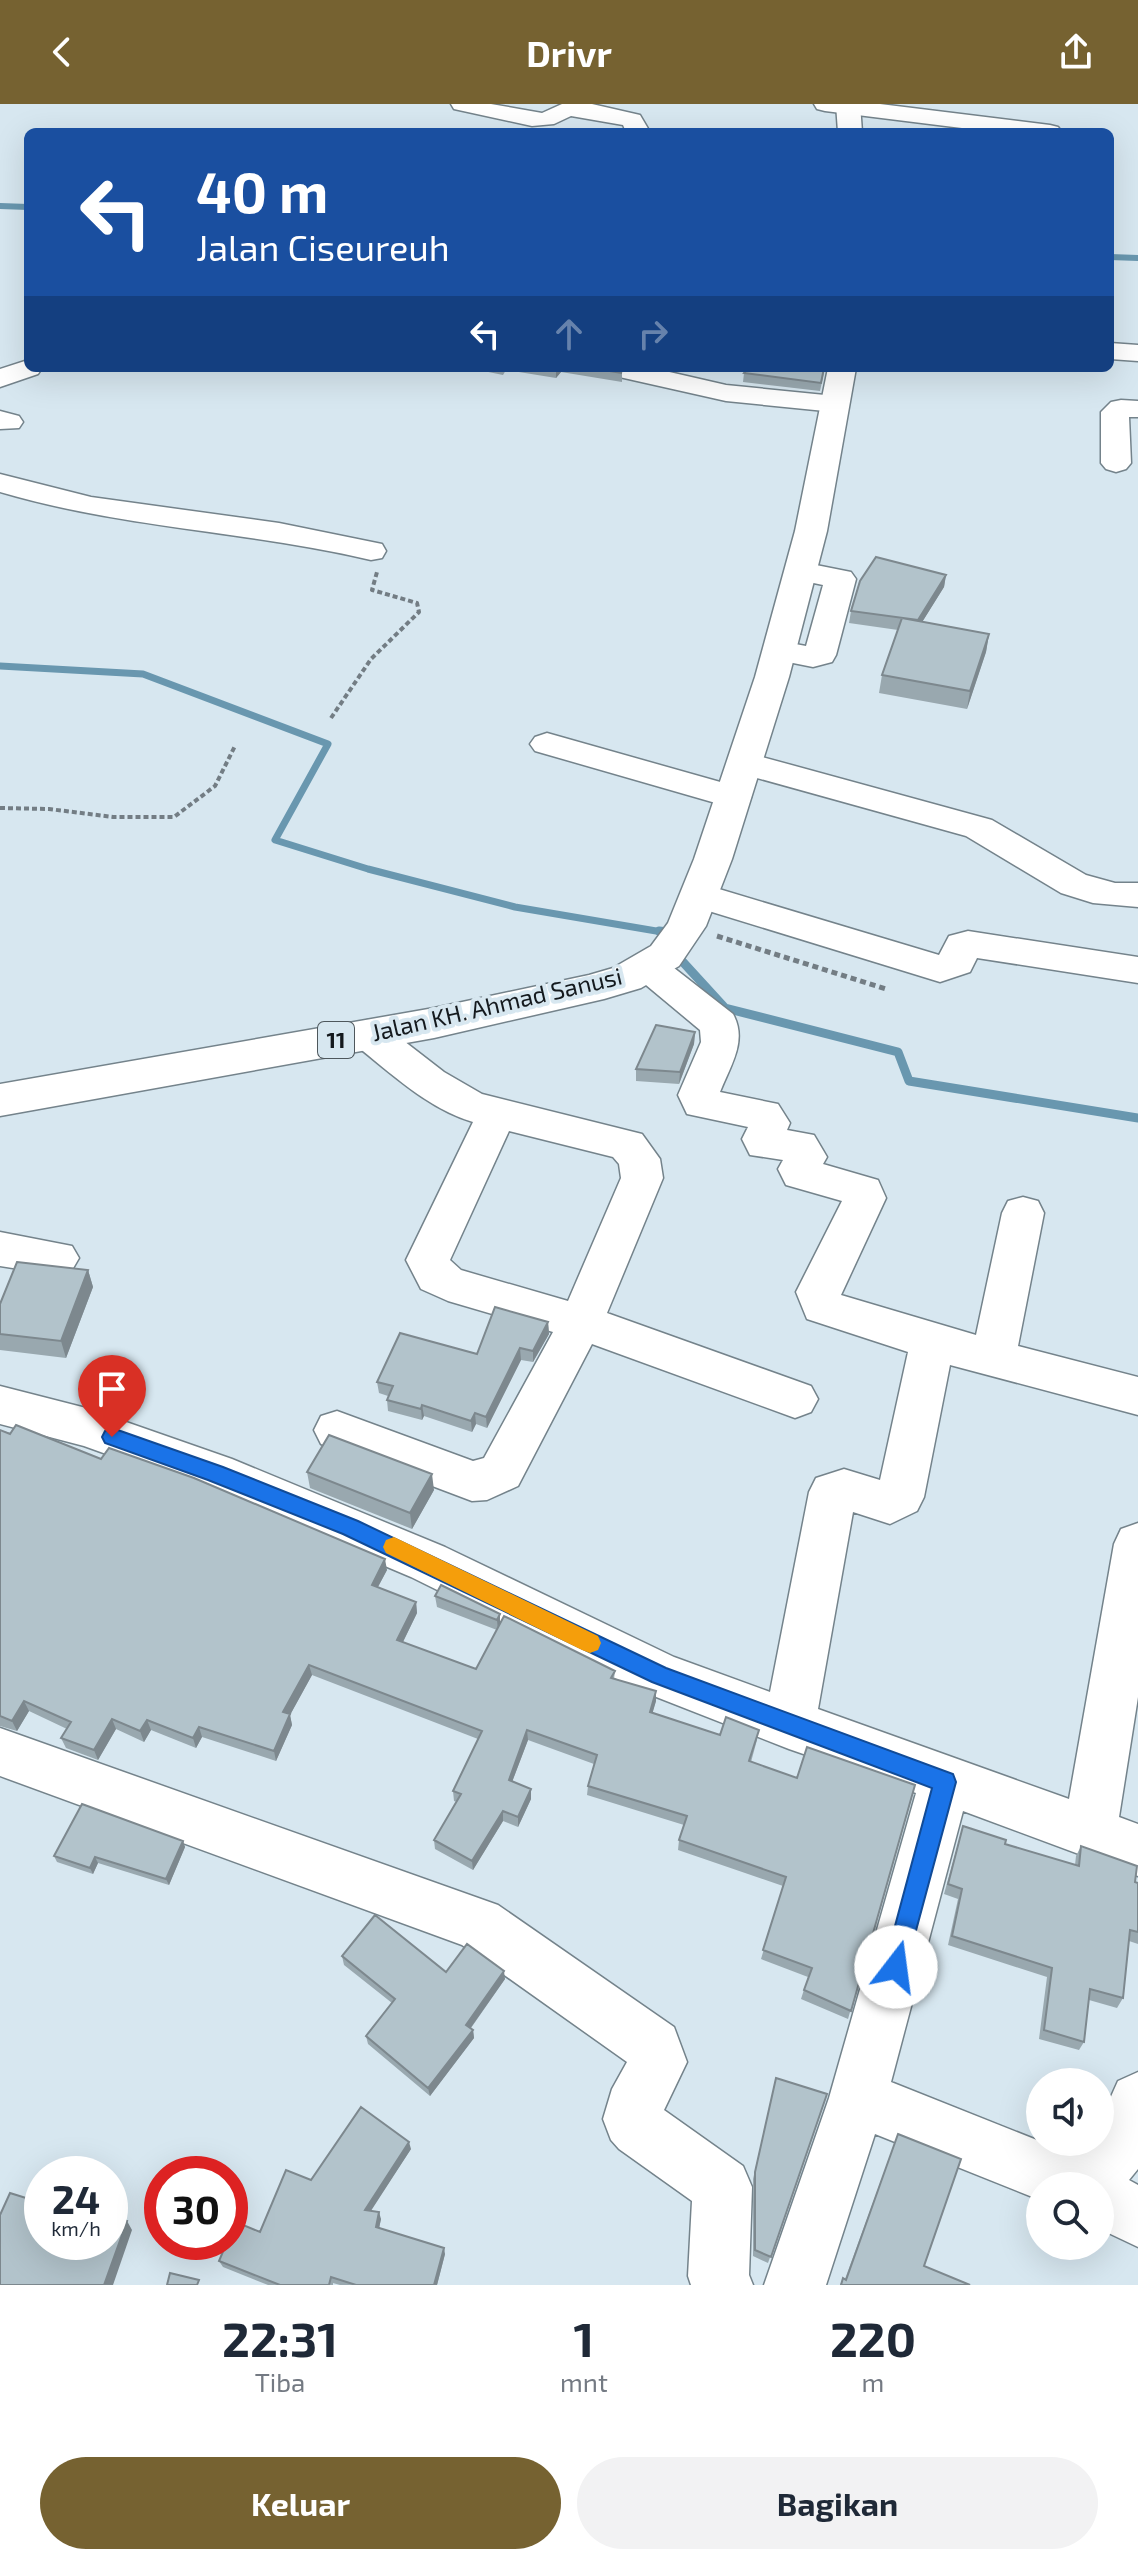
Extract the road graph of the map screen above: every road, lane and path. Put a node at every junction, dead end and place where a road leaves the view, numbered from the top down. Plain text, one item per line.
1 (462, 104) edge
2 (841, 105) edge
3 (587, 108) edge
4 (636, 128) edge
5 (849, 128) edge
6 (1019, 128) edge
7 (1114, 351) edge
8 (1138, 353) edge
9 (24, 370) edge
10 (634, 372) edge
11 (841, 372) edge
12 (0, 379) edge
13 (835, 404) junction
14 (1138, 409) edge
15 (1116, 463) dead end
16 (0, 483) edge
17 (371, 551) joint
18 (331, 718) dead end
19 (547, 744) dead end
20 (235, 746) dead end
21 (744, 763) junction
22 (733, 797) junction
23 (0, 808) edge
24 (1138, 895) edge
25 (674, 936) junction
26 (1138, 970) edge
27 (886, 989) dead end
28 (434, 1023) junction
29 (368, 1034) junction
30 (430, 1082) junction
31 (0, 1100) edge
32 (497, 1114) junction
33 (1023, 1213) dead end
34 (0, 1249) edge
35 (57, 1258) dead end
36 (581, 1322) junction
37 (932, 1342) junction
38 (993, 1358) junction
39 (1138, 1396) edge
40 (795, 1399) dead end
41 (0, 1405) edge
42 (337, 1430) dead end
43 (1138, 1544) edge
44 (789, 1725) junction
45 (0, 1752) edge
46 (945, 1782) junction
47 (1090, 1833) junction
48 (1138, 1850) edge
49 (858, 2098) junction
50 (1138, 2101) edge
51 (1069, 2172) edge
52 (1098, 2172) edge
53 (1114, 2198) edge
54 (1138, 2217) edge
55 (722, 2285) edge
56 (795, 2285) edge

1 - 3 street
2 - 5 highway
2 - 6 street
3 - 4 street
7 - 8 street
9 - 12 street
10 - 13 street
11 - 13 highway
13 - 21 highway
14 - 15 street
16 - 17 street
17 - 18 path
19 - 22 street
20 - 23 path
21 - 22 highway
21 - 24 street
22 - 25 highway
25 - 26 street
25 - 27 path
25 - 28 highway, Jalan KH. Ahmad Sanusi / 11
25 - 37 street
28 - 29 highway, Jalan KH. Ahmad Sanusi / 11
28 - 30 street
29 - 30 street
29 - 31 highway, Jalan KH. Ahmad Sanusi / 11
30 - 32 street
32 - 36 street
32 - 36 street
33 - 38 street
34 - 35 street
36 - 40 street
36 - 42 street
37 - 38 street
37 - 44 street
38 - 39 street
41 - 44 street
43 - 47 street
44 - 46 street
45 - 55 street
46 - 47 street
46 - 49 street
47 - 48 street
49 - 51 street
49 - 56 street
50 - 52 street
53 - 54 street

